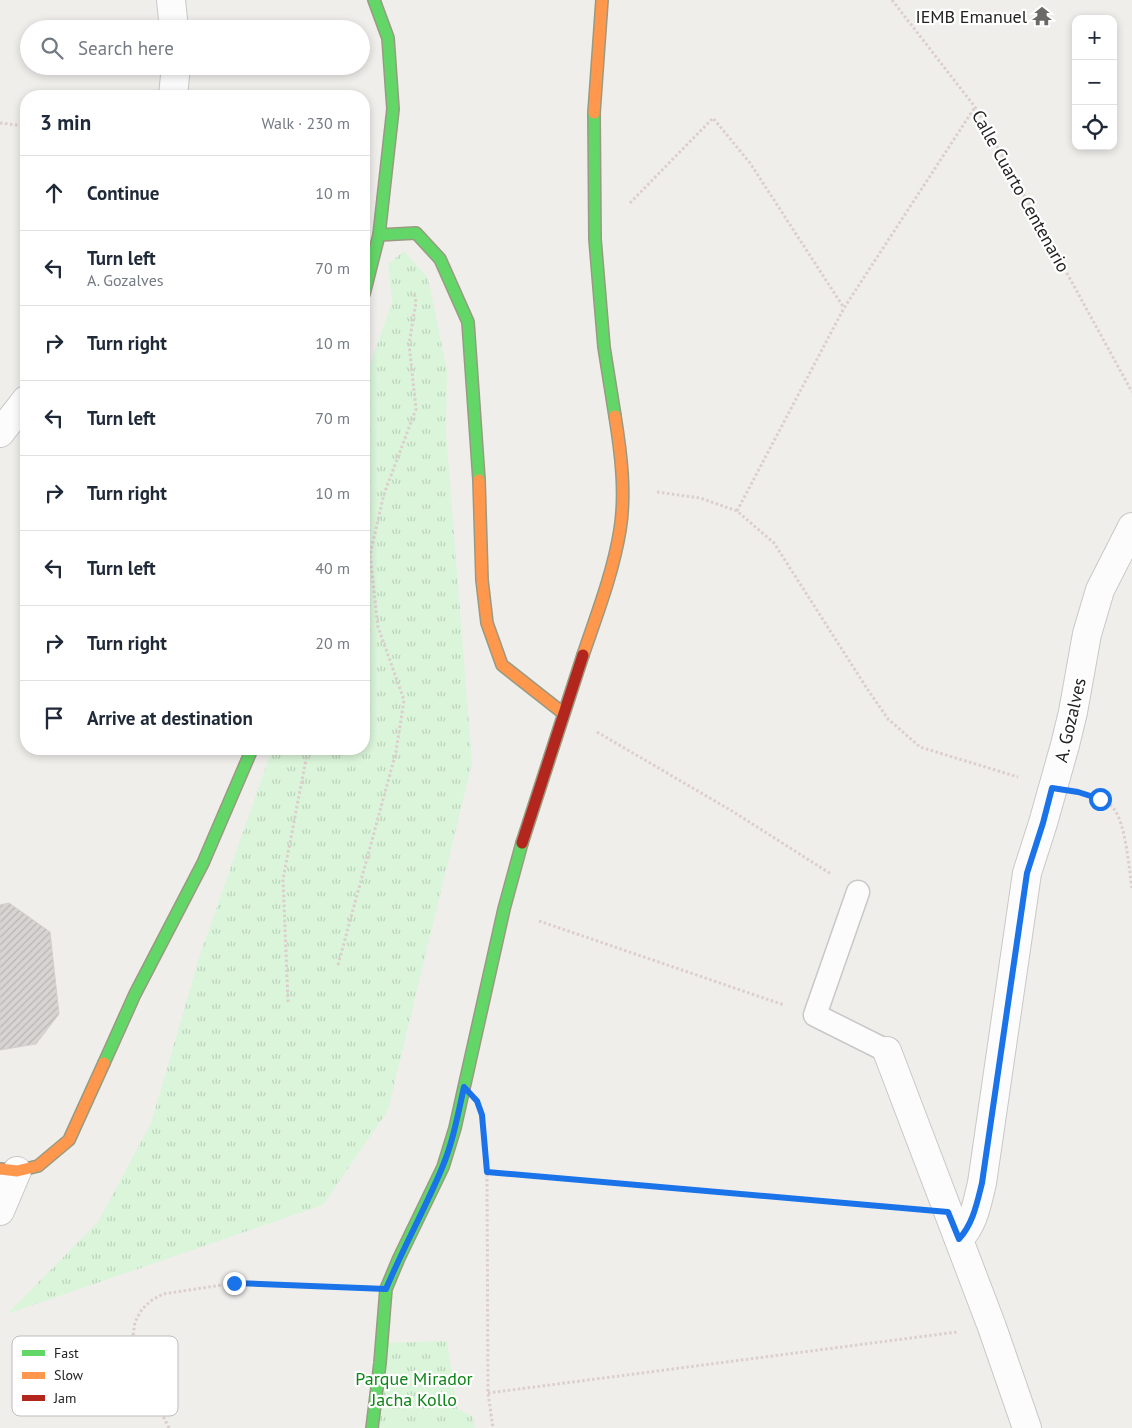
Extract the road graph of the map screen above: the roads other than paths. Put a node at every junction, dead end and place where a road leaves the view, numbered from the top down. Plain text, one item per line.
1 (172, 0) edge
2 (374, 0) edge
3 (602, 0) edge
4 (173, 20) edge
5 (175, 75) edge
6 (174, 90) edge
7 (379, 235) junction
8 (370, 270) edge
9 (20, 408) edge
10 (0, 433) edge
11 (1132, 527) edge
12 (563, 713) junction
13 (249, 755) edge
14 (858, 892) road end
15 (887, 1051) joint
16 (9, 1170) edge
17 (0, 1211) edge
18 (959, 1239) junction
19 (372, 1428) edge
20 (1027, 1428) edge

1 - 4 street
2 - 7 street
3 - 12 street
5 - 6 street
7 - 8 street
7 - 12 street
9 - 10 street
11 - 18 street, A. Gozalves
12 - 19 street
13 - 16 street
14 - 15 lane
15 - 18 street
16 - 17 street
18 - 20 street

